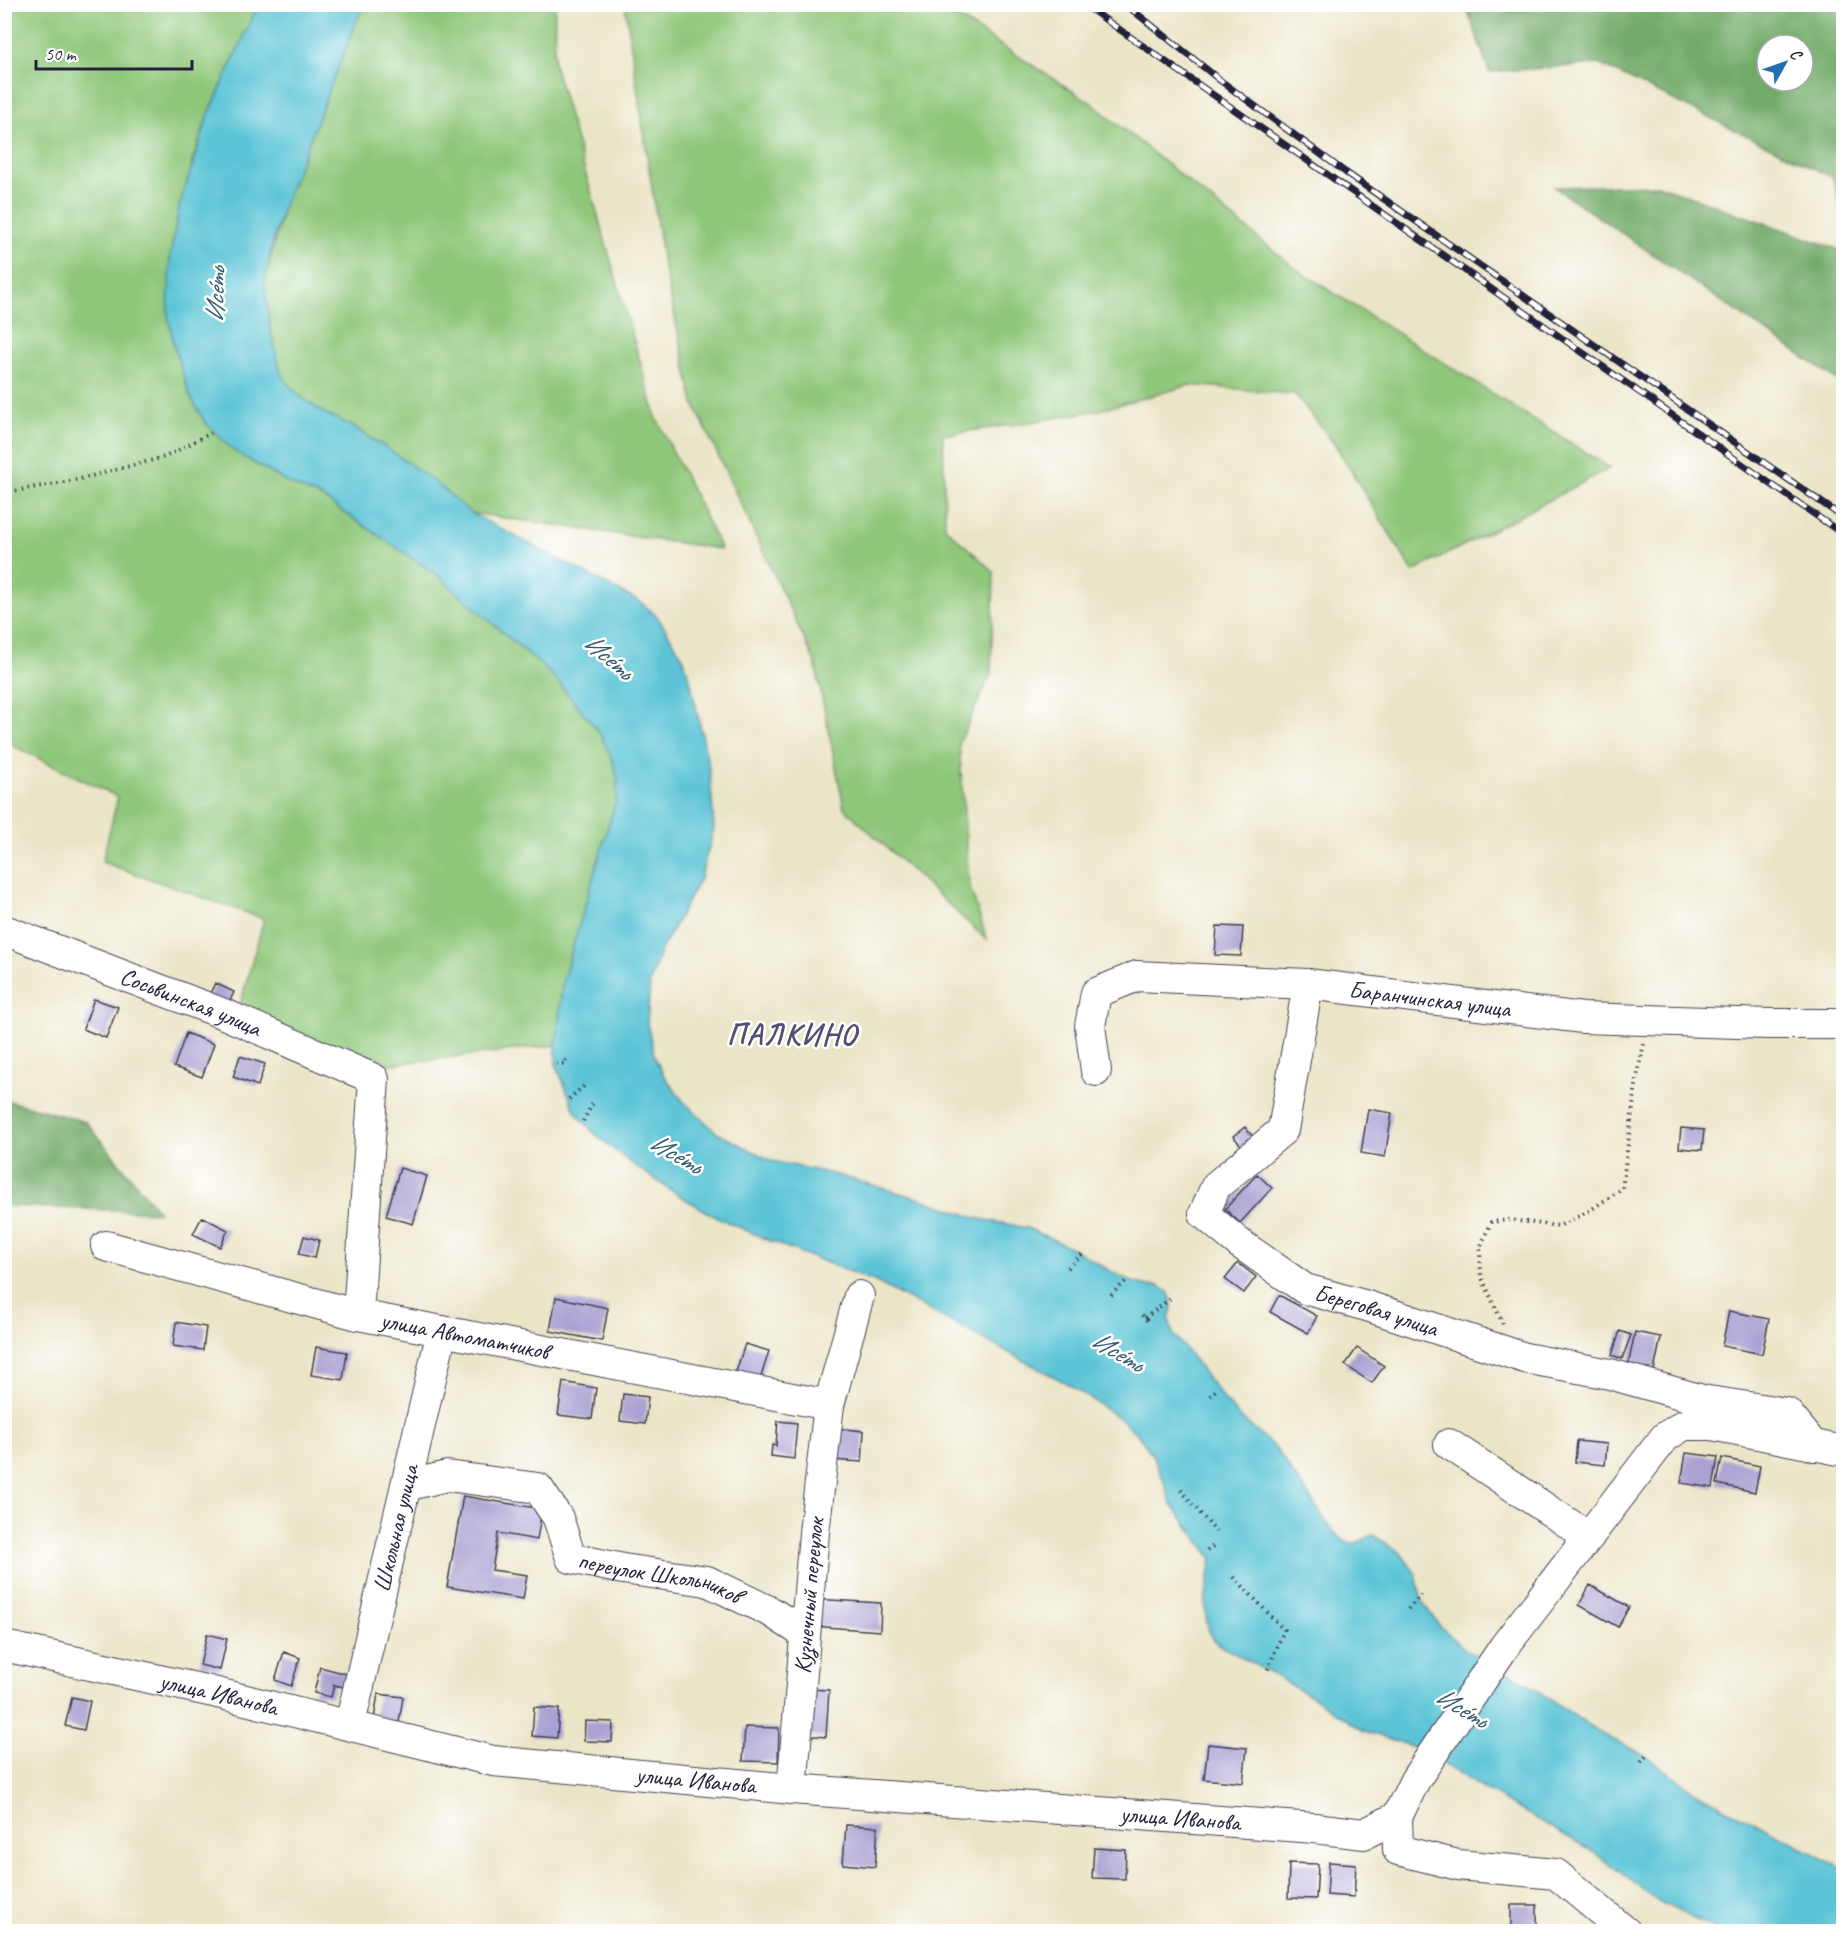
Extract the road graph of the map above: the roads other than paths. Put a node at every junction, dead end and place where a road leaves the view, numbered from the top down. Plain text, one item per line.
1 (4, 930) edge
2 (1308, 984) junction
3 (1844, 1024) edge
4 (1096, 1071) dead end
5 (106, 1246) dead end
6 (859, 1296) dead end
7 (358, 1316) junction
8 (442, 1331) junction
9 (829, 1405) junction
10 (1449, 1444) dead end
11 (1814, 1446) junction
12 (1844, 1451) edge
13 (406, 1486) junction
14 (1589, 1537) junction
15 (805, 1634) junction
16 (4, 1646) edge
17 (350, 1724) junction
18 (792, 1789) junction
19 (1397, 1817) junction
20 (1626, 1932) edge

1 - 7 street, Сосьвинская улица
2 - 3 street, Баранчинская улица
2 - 4 street, Баранчинская улица
2 - 11 street, Береговая улица
5 - 7 street, улица Автоматчиков
6 - 9 street, Кузнечный переулок
7 - 8 street, улица Автоматчиков
8 - 9 street, улица Автоматчиков
8 - 13 street, Школьная улица
9 - 15 street, Кузнечный переулок
10 - 14 street
11 - 12 street
11 - 14 street
13 - 15 street, переулок Школьников
13 - 17 street, Школьная улица
14 - 19 street
15 - 18 street, Кузнечный переулок
16 - 17 street, улица Иванова
17 - 18 street, улица Иванова
18 - 19 street, улица Иванова
19 - 20 street

